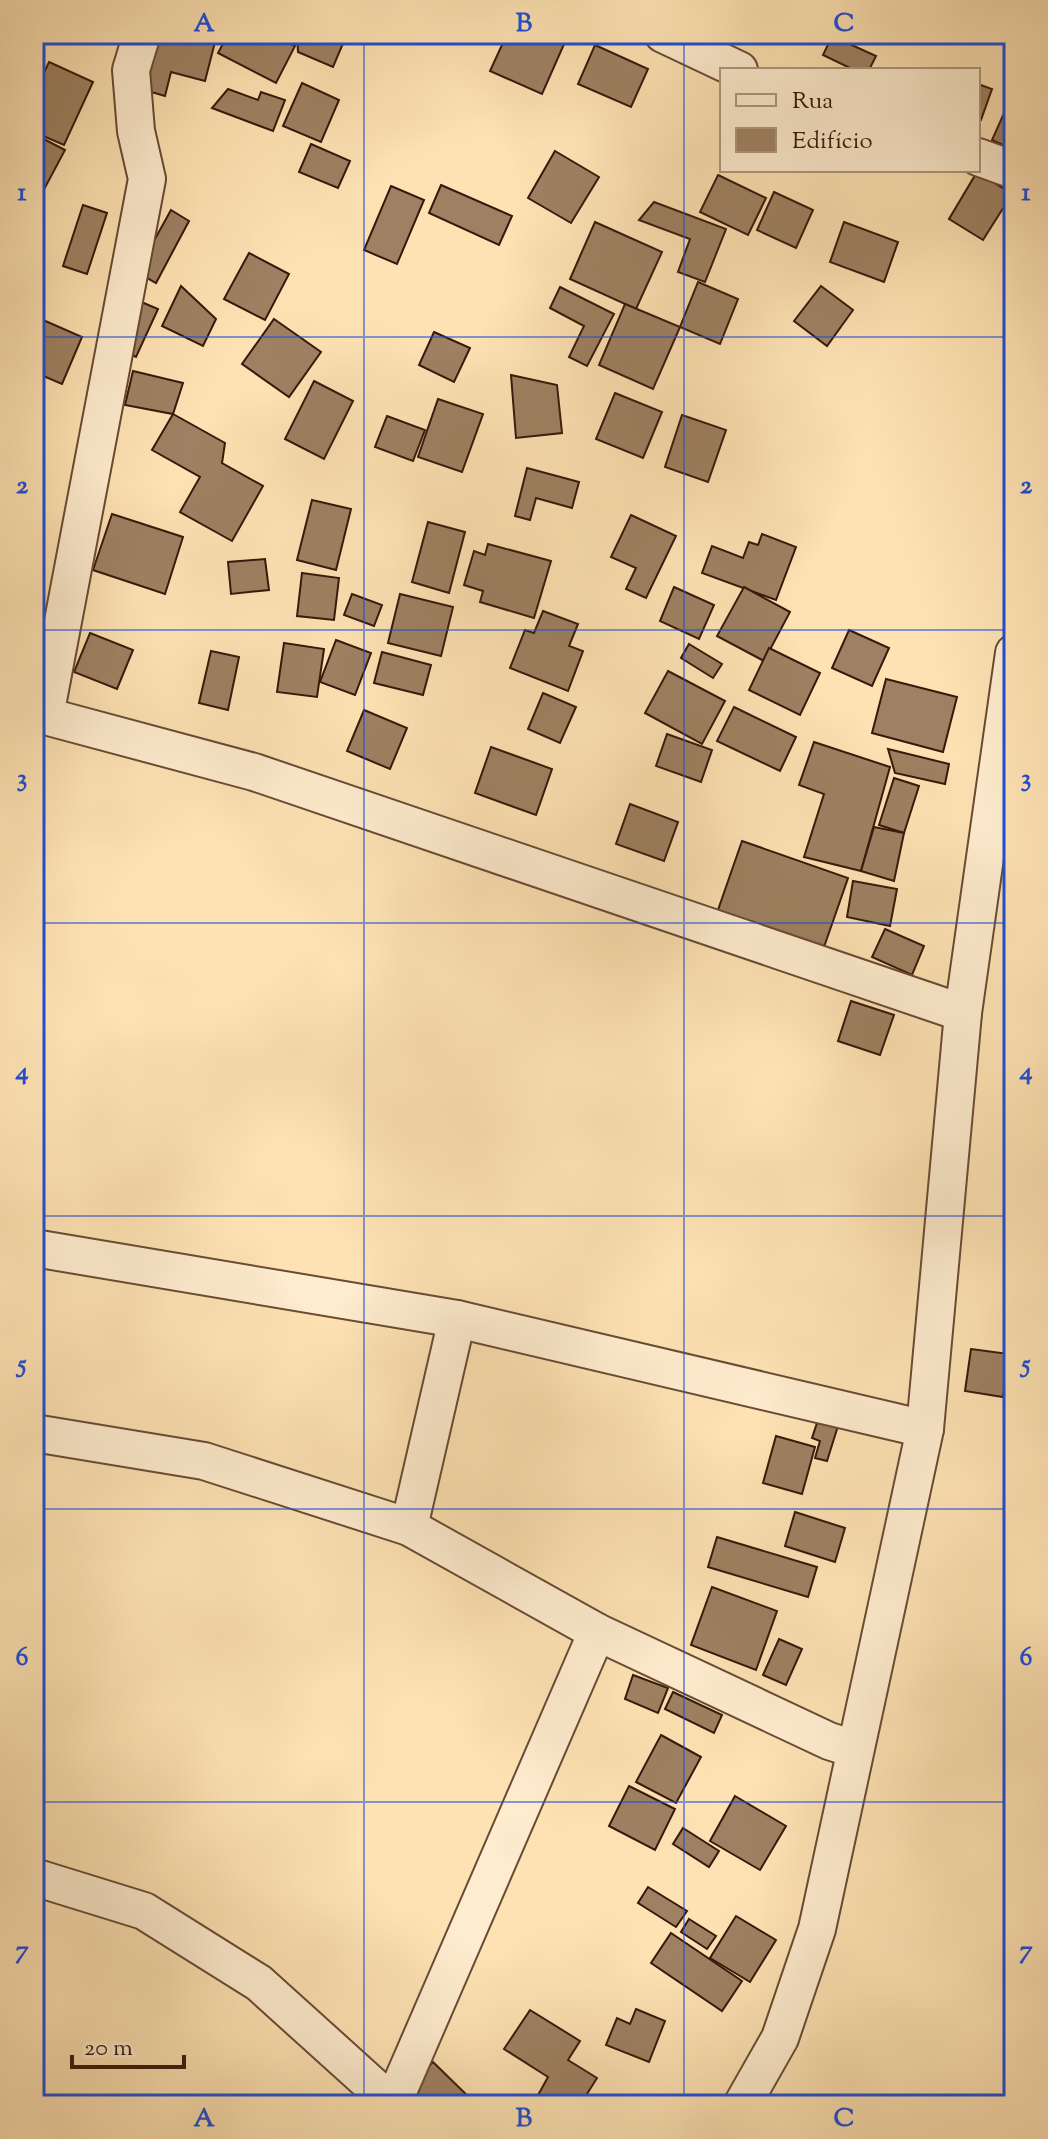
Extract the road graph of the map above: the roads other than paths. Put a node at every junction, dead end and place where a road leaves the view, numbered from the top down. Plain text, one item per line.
1 (142, 34) edge
2 (663, 34) edge
3 (735, 68) edge
4 (980, 158) edge
5 (1014, 170) edge
6 (1014, 653) edge
7 (40, 714) edge
8 (963, 1013) junction
9 (34, 1248) edge
10 (457, 1319) junction
11 (925, 1429) junction
12 (34, 1433) edge
13 (409, 1527) junction
14 (597, 1632) junction
15 (854, 1749) junction
16 (34, 1877) edge
17 (393, 2104) edge
18 (742, 2105) edge

1 - 7 street
2 - 3 street
4 - 5 street
6 - 8 street
7 - 8 street
8 - 11 street
9 - 10 street
10 - 11 street
10 - 13 street
11 - 15 street
12 - 13 street
13 - 14 street
14 - 15 street
14 - 17 street
15 - 18 street
16 - 17 street

